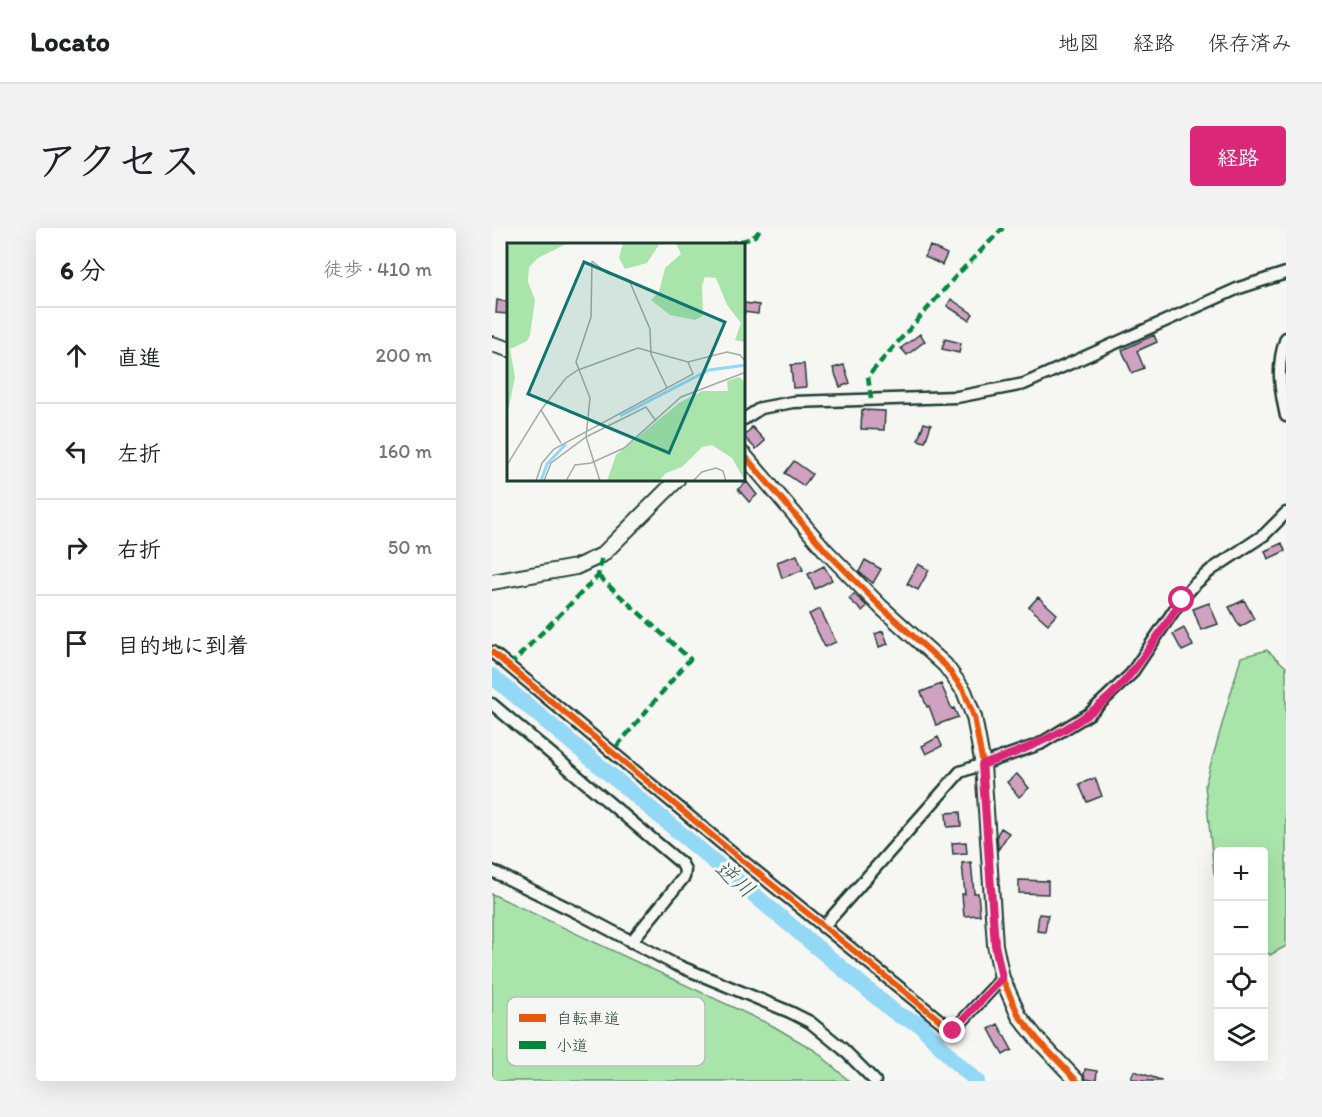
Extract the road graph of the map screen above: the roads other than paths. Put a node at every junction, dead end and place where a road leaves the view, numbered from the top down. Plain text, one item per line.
1 (1286, 273) edge
2 (1286, 338) edge
3 (492, 344) edge
4 (507, 349) edge
5 (1286, 416) edge
6 (746, 418) edge
7 (746, 457) edge
8 (675, 482) edge
9 (1286, 513) edge
10 (492, 582) edge
11 (492, 652) edge
12 (492, 705) edge
13 (982, 765) junction
14 (492, 872) edge
15 (823, 927) junction
16 (631, 942) junction
17 (1002, 978) junction
18 (875, 1081) edge
19 (1077, 1081) edge

1 - 6 street
2 - 5 street
3 - 4 street
7 - 13 street
8 - 10 street
9 - 13 street
11 - 15 street
12 - 16 street
13 - 15 street
13 - 17 street
14 - 16 street
15 - 17 street
16 - 18 street
17 - 19 street

